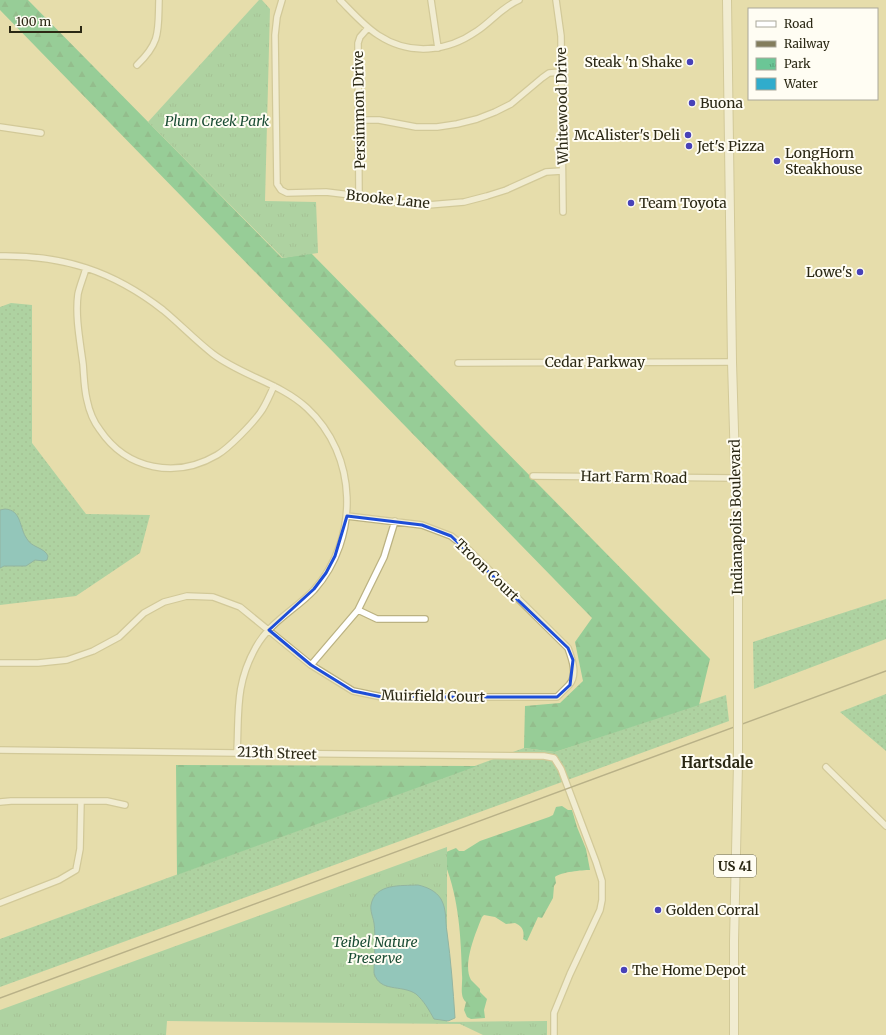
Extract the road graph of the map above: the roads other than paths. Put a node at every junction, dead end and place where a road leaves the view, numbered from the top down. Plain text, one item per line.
1 (159, 0) edge
2 (282, 0) edge
3 (340, 0) edge
4 (431, 0) edge
5 (519, 0) edge
6 (556, 0) edge
7 (727, 0) edge
8 (368, 28) junction
9 (438, 48) junction
10 (137, 64) dead end
11 (561, 72) junction
12 (359, 120) junction
13 (0, 127) edge
14 (41, 133) dead end
15 (562, 171) junction
16 (359, 196) junction
17 (563, 212) dead end
18 (0, 256) edge
19 (86, 268) junction
20 (732, 362) junction
21 (458, 363) dead end
22 (274, 386) junction
23 (533, 476) dead end
24 (734, 478) junction
25 (347, 516) junction
26 (395, 521) junction
27 (358, 610) junction
28 (425, 619) dead end
29 (268, 630) junction
30 (0, 663) edge
31 (311, 665) junction
32 (566, 688) joint
33 (0, 750) edge
34 (237, 752) junction
35 (826, 767) dead end
36 (81, 801) junction
37 (0, 802) edge
38 (125, 805) dead end
39 (886, 826) edge
40 (0, 904) edge
41 (554, 1035) edge
42 (734, 1035) edge

1 - 10 street
2 - 16 street, Brooke Lane
3 - 8 street
4 - 9 street
5 - 9 street
6 - 11 street, Whitewood Drive
7 - 20 highway, Indianapolis Boulevard / US 41
8 - 9 street
8 - 12 street, Persimmon Drive
11 - 12 street
11 - 15 street, Whitewood Drive
12 - 16 street, Persimmon Drive
13 - 14 street
15 - 16 street, Brooke Lane
15 - 17 street, Whitewood Drive
18 - 19 street
19 - 22 street
19 - 22 street
20 - 21 street, Cedar Parkway
20 - 24 highway, Indianapolis Boulevard / US 41
22 - 25 street
23 - 24 street, Hart Farm Road
24 - 42 highway, Indianapolis Boulevard / US 41, bridge
25 - 26 street, Troon Court
25 - 29 street
26 - 27 street
26 - 32 street, Troon Court
27 - 28 street
27 - 31 street
29 - 30 street, Muirfield Court
29 - 31 street, Muirfield Court
29 - 34 street
31 - 32 street, Muirfield Court
33 - 34 street, 213th Street
34 - 41 street, 213th Street
35 - 39 street
36 - 37 street
36 - 38 street
36 - 40 street

